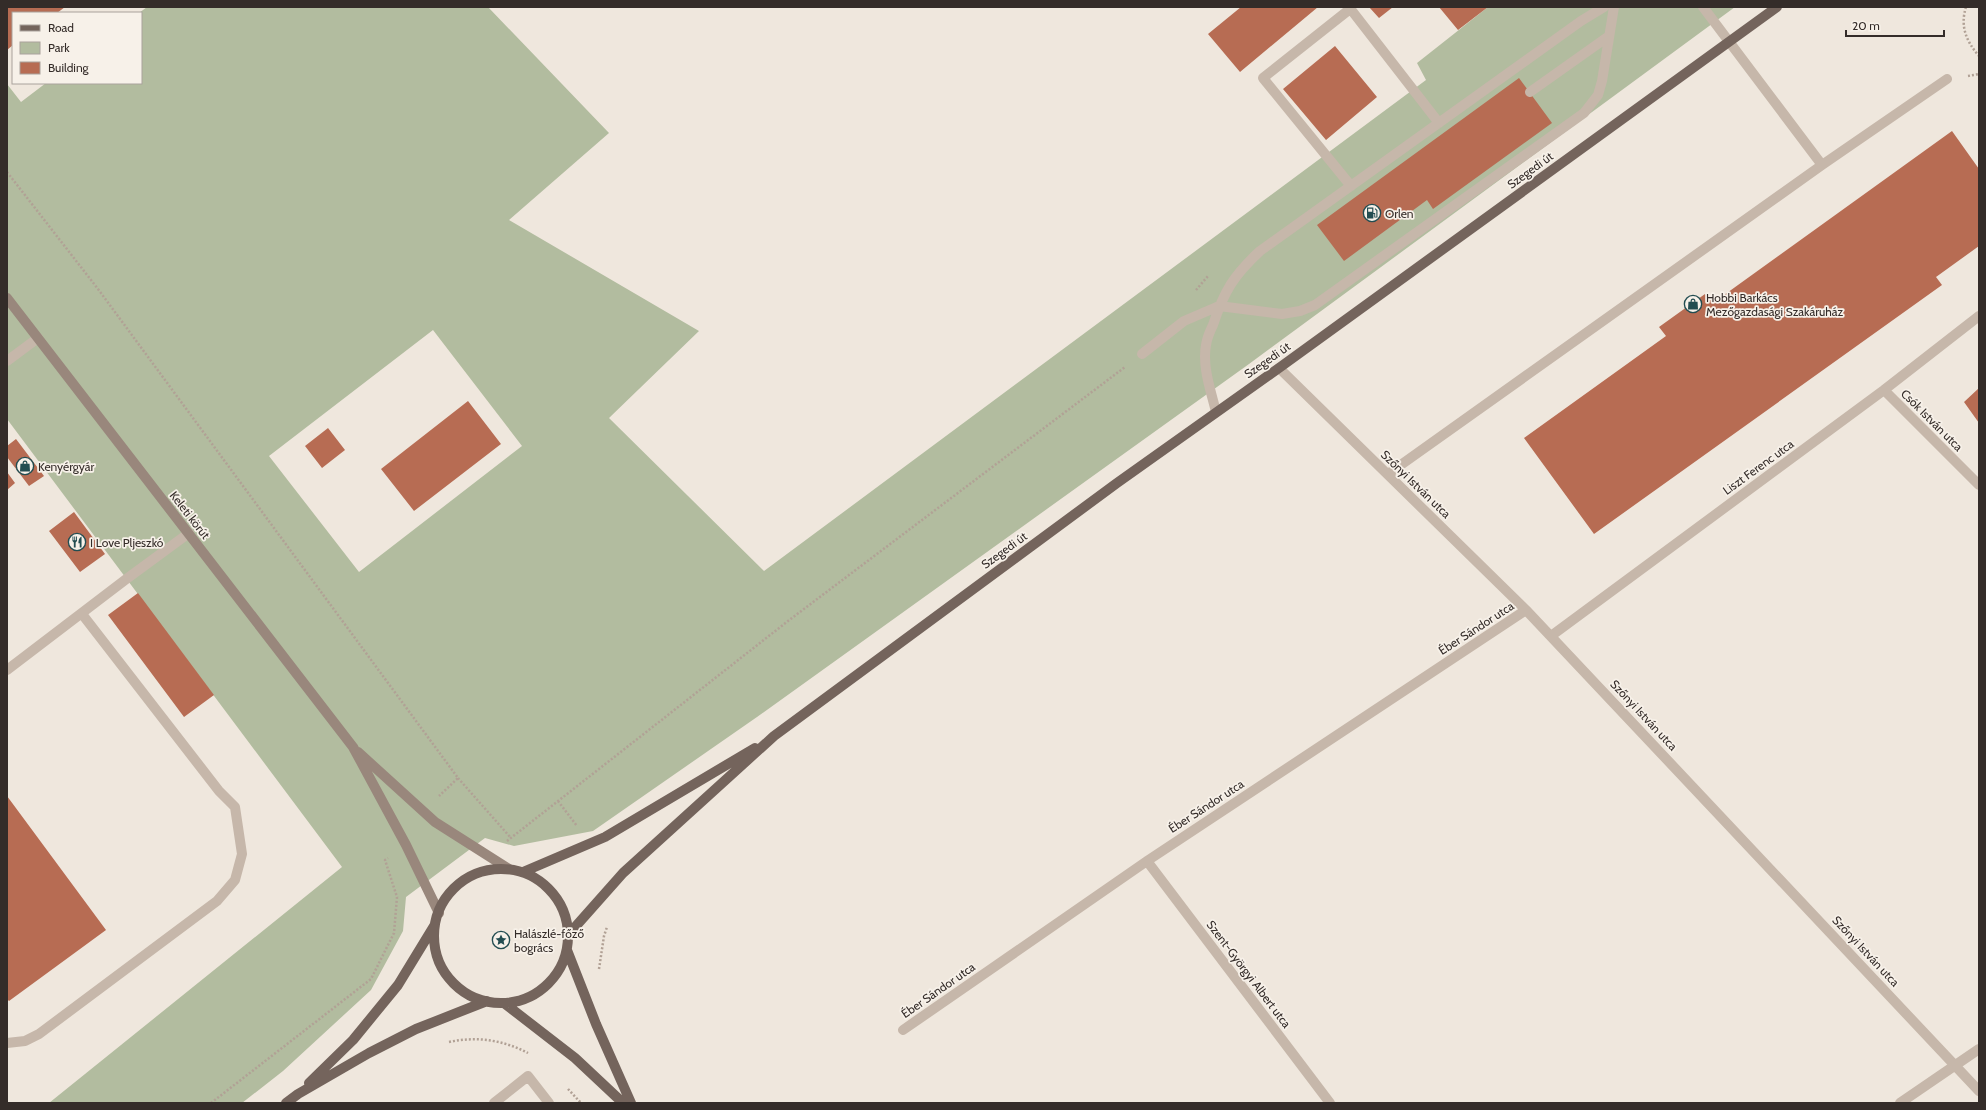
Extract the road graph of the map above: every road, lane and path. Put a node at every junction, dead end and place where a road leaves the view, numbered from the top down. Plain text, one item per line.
1 (1604, 7) edge
2 (1614, 7) edge
3 (1703, 7) edge
4 (1777, 7) edge
5 (1966, 7) edge
6 (1349, 8) edge
7 (1609, 36) junction
8 (1730, 41) junction
9 (1979, 56) edge
10 (1947, 78) dead end
11 (1530, 92) dead end
12 (1439, 123) junction
13 (1822, 165) junction
14 (7, 172) edge
15 (1351, 186) junction
16 (1449, 196) dead end
17 (1456, 205) junction
18 (1212, 270) dead end
19 (1192, 294) dead end
20 (7, 298) edge
21 (1219, 306) junction
22 (1979, 316) edge
23 (38, 338) junction
24 (1142, 354) joint
25 (7, 361) edge
26 (1279, 368) junction
27 (1884, 390) junction
28 (1216, 412) junction
29 (1388, 474) junction
30 (1979, 485) edge
31 (188, 533) junction
32 (1526, 610) junction
33 (82, 614) junction
34 (1551, 636) junction
35 (7, 670) edge
36 (774, 736) junction
37 (353, 747) junction
38 (458, 778) junction
39 (435, 822) junction
40 (511, 838) junction
41 (502, 844) dead end
42 (406, 845) junction
43 (1147, 860) junction
44 (509, 869) junction
45 (523, 872) junction
46 (439, 913) junction
47 (435, 924) junction
48 (568, 935) junction
49 (567, 950) junction
50 (487, 1001) junction
51 (504, 1003) junction
52 (903, 1030) dead end
53 (7, 1043) edge
54 (1979, 1049) edge
55 (1956, 1066) junction
56 (1979, 1091) edge
57 (292, 1100) edge
58 (211, 1103) edge
59 (494, 1103) edge
60 (549, 1103) edge
61 (623, 1103) edge
62 (631, 1103) edge
63 (1330, 1103) edge
64 (1900, 1103) edge

1 - 12 street
2 - 7 street
3 - 8 street
4 - 8 main road, Szegedi út
5 - 9 path
6 - 12 street
6 - 15 street
7 - 11 street
7 - 17 street
8 - 13 street
8 - 26 main road, Szegedi út
10 - 13 street
12 - 15 street
13 - 29 street
14 - 38 path
15 - 21 street
16 - 17 street
17 - 21 street
18 - 19 path
20 - 23 main road, Keleti körút
21 - 24 street
21 - 28 street
22 - 27 street, Liszt Ferenc utca
23 - 25 street
23 - 31 main road, Keleti körút
24 - 40 path
26 - 28 main road, Szegedi út
26 - 29 street, Szőnyi István utca
27 - 30 street, Csók István utca
27 - 34 street, Liszt Ferenc utca
28 - 36 main road, Szegedi út
29 - 32 street, Szőnyi István utca
31 - 33 street
31 - 37 main road, Keleti körút
32 - 34 street, Szőnyi István utca
32 - 43 street, Éber Sándor utca
33 - 35 street
33 - 53 street
34 - 55 street, Szőnyi István utca
36 - 45 main road
36 - 48 main road
37 - 39 main road
37 - 42 main road
38 - 39 path
38 - 40 path
39 - 44 main road
40 - 41 path
42 - 46 main road
42 - 58 path
43 - 52 street, Éber Sándor utca
43 - 63 street, Szent-Györgyi Albert utca
44 - 45 main road
44 - 46 main road
45 - 48 main road
46 - 47 main road
47 - 50 main road
47 - 57 main road
48 - 49 main road
49 - 51 main road
49 - 62 main road
50 - 51 main road
50 - 57 main road
51 - 61 main road
54 - 55 street
55 - 56 street, Szőnyi István utca
55 - 64 street
59 - 60 street

